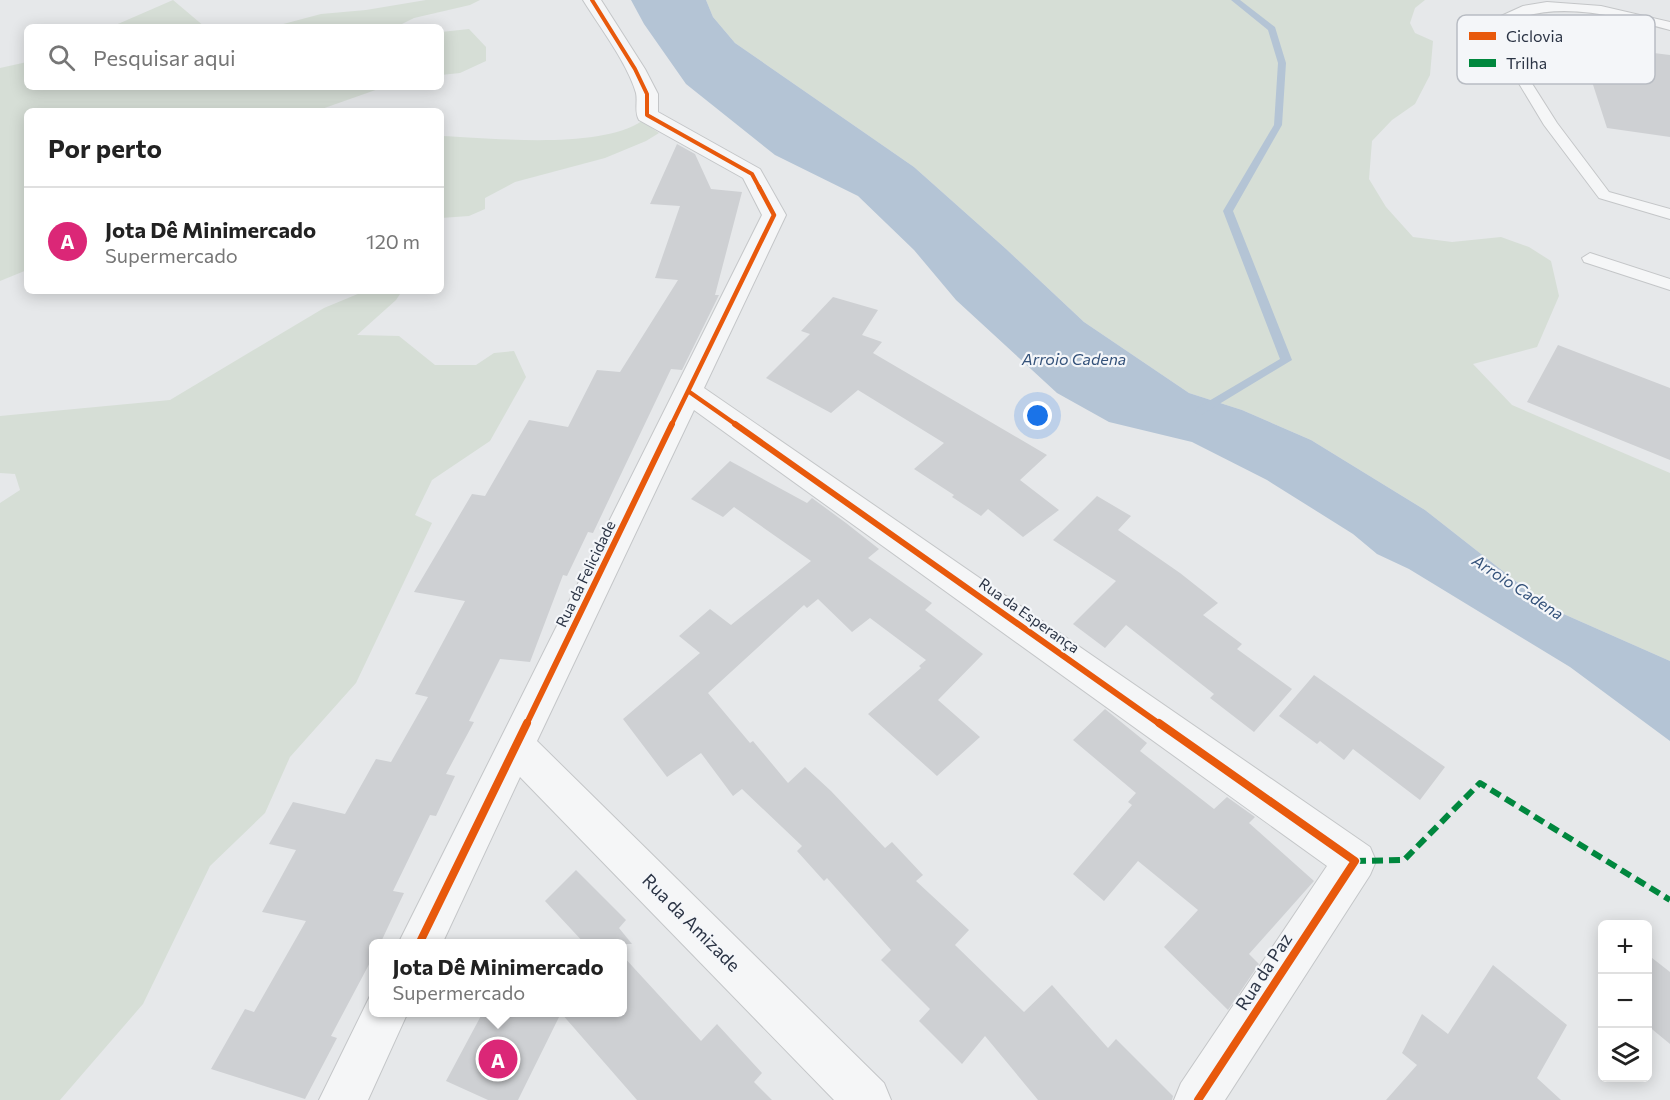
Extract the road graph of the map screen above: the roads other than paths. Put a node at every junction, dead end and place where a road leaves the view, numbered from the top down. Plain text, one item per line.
1 (592, 0) edge
2 (1514, 15) edge
3 (1631, 15) edge
4 (1655, 22) edge
5 (1670, 26) edge
6 (1526, 84) edge
7 (1670, 214) edge
8 (1590, 258) dead end
9 (1670, 285) edge
10 (688, 391) junction
11 (516, 746) junction
12 (1355, 861) joint
13 (421, 939) edge
14 (384, 1017) edge
15 (343, 1100) edge
16 (867, 1100) edge
17 (1198, 1100) edge

1 - 10 street, Rua da Felicidade
2 - 3 lane
4 - 5 lane
6 - 7 lane
8 - 9 lane
10 - 11 street, Rua da Felicidade
10 - 12 street, Rua da Esperança
11 - 13 street, Rua da Felicidade
11 - 16 street, Rua da Amizade
12 - 17 street, Rua da Paz
14 - 15 street

